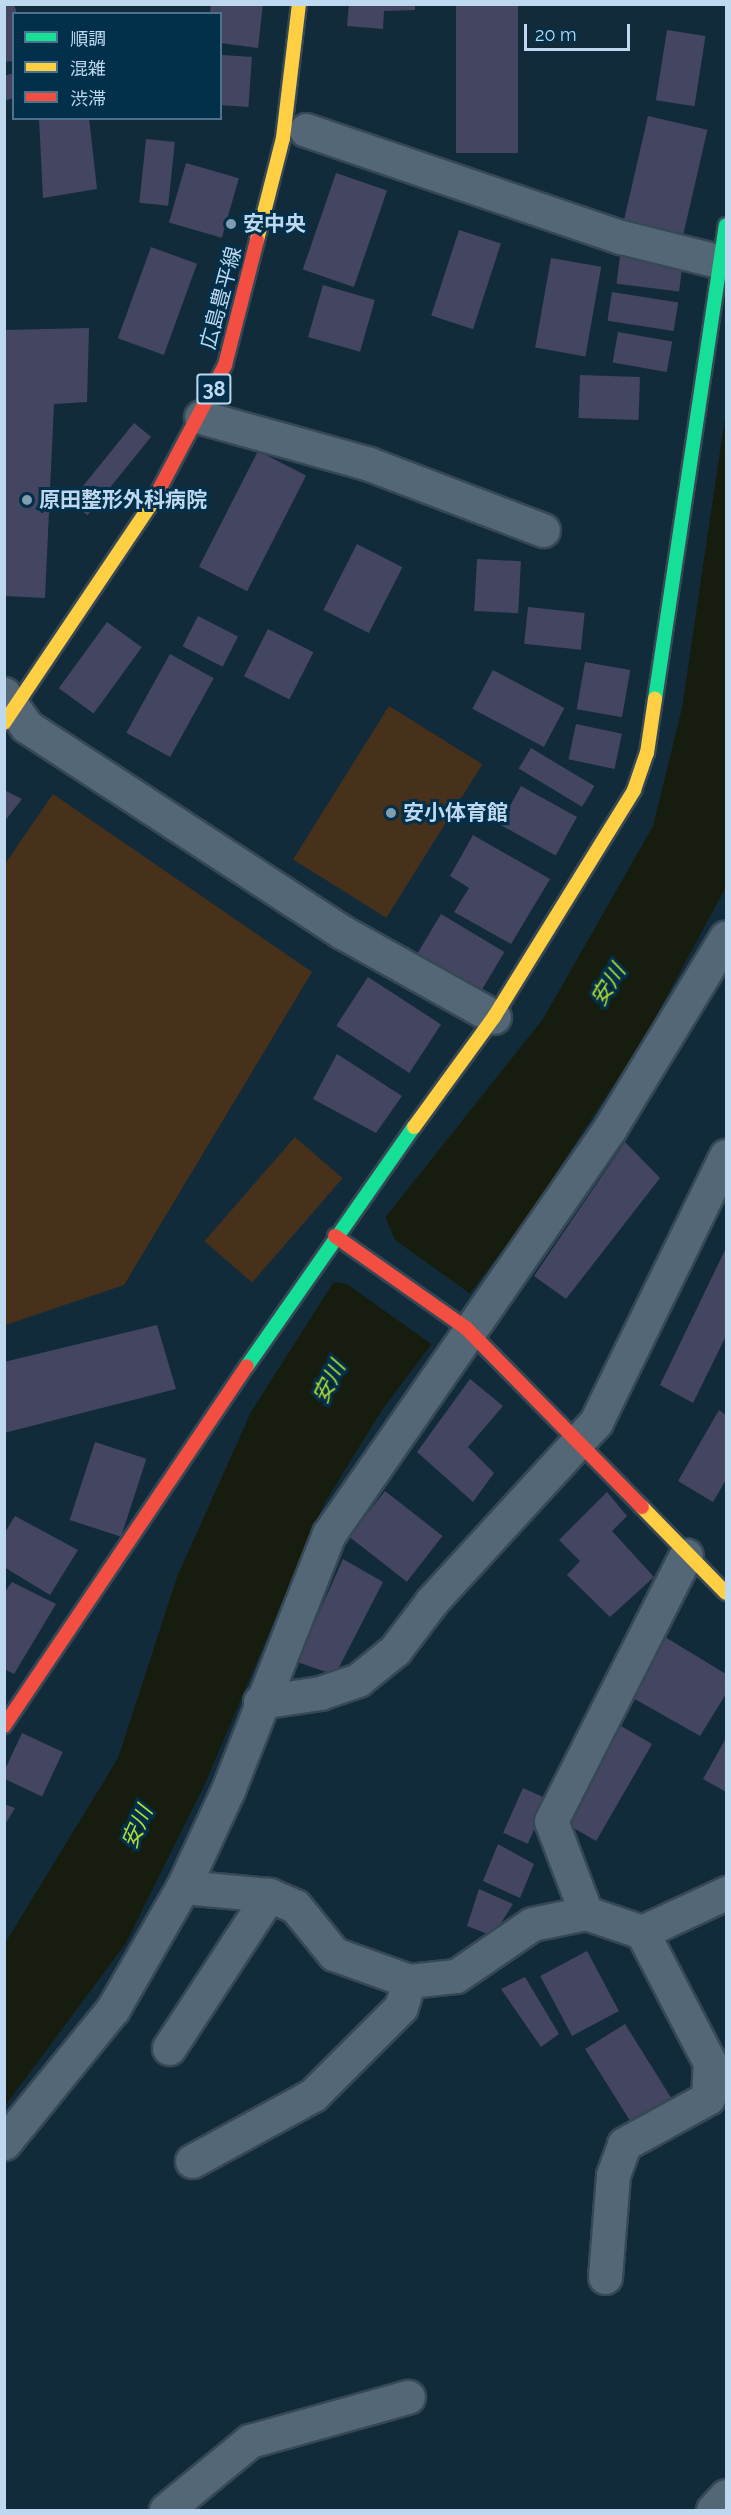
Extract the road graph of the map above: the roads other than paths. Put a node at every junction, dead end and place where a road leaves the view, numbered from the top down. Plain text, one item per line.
1 (299, 4) edge
2 (306, 130) dead end
3 (726, 225) edge
4 (722, 262) junction
5 (726, 307) edge
6 (703, 363) junction
7 (201, 417) junction
8 (543, 530) dead end
9 (7, 710) edge
10 (726, 937) edge
11 (494, 1017) junction
12 (726, 1156) edge
13 (335, 1236) junction
14 (466, 1328) junction
15 (580, 1440) junction
16 (686, 1555) junction
17 (726, 1593) edge
18 (260, 1702) junction
19 (4, 1726) edge
20 (183, 1887) junction
21 (726, 1893) edge
22 (269, 1895) junction
23 (586, 1913) junction
24 (642, 1932) junction
25 (408, 1981) junction
26 (169, 2048) dead end
27 (4, 2143) edge
28 (192, 2161) dead end
29 (605, 2277) dead end
30 (408, 2397) dead end
31 (726, 2496) edge
32 (166, 2511) edge
33 (713, 2511) edge

1 - 7 street, 広島豊平線 / 38
2 - 4 street
3 - 4 street
4 - 6 street
5 - 6 street
6 - 11 street
7 - 8 street
7 - 9 street, 広島豊平線 / 38
9 - 11 street
10 - 14 street
11 - 13 street
12 - 15 street
13 - 14 street
13 - 19 street
14 - 15 street
14 - 18 street
15 - 16 street
15 - 18 street
16 - 17 street
16 - 23 street
18 - 20 street
20 - 22 street
20 - 27 street
21 - 24 street
22 - 25 street
22 - 26 street
23 - 24 street
23 - 25 street
24 - 29 street
25 - 28 street
30 - 32 street
31 - 33 street

